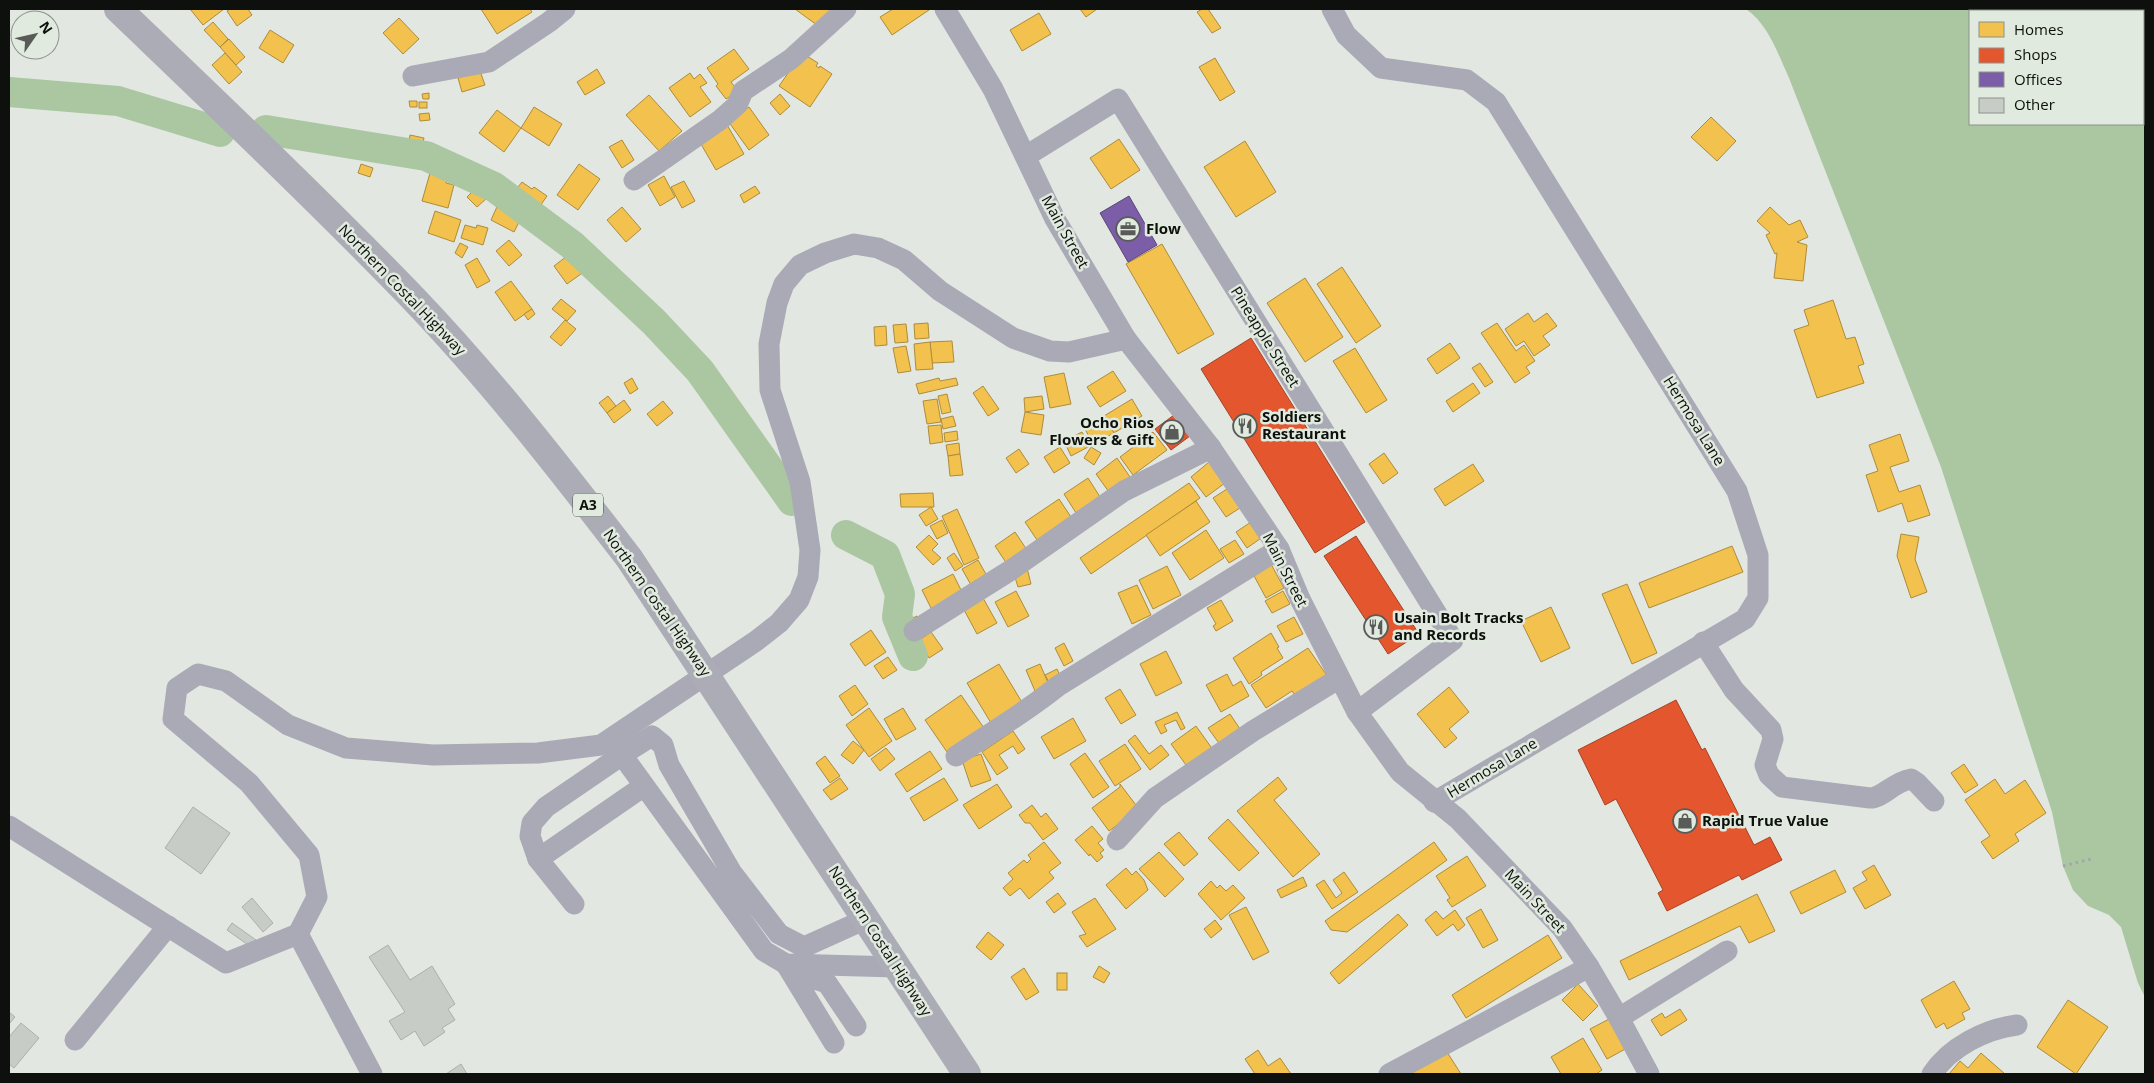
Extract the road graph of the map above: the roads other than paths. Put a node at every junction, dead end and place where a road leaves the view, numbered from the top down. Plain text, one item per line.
1 (118, 9) edge
2 (565, 9) edge
3 (846, 9) edge
4 (945, 9) edge
5 (1332, 9) edge
6 (413, 76) dead end
7 (1026, 156) junction
8 (634, 180) dead end
9 (1126, 339) junction
10 (1211, 448) junction
11 (1278, 550) junction
12 (914, 630) dead end
13 (1703, 642) junction
14 (707, 675) junction
15 (1338, 678) junction
16 (1357, 712) junction
17 (622, 755) junction
18 (956, 756) dead end
19 (644, 786) junction
20 (1934, 801) dead end
21 (1434, 802) junction
22 (9, 826) edge
23 (1117, 840) dead end
24 (538, 859) junction
25 (574, 904) dead end
26 (866, 919) junction
27 (168, 926) junction
28 (298, 934) junction
29 (1727, 951) dead end
30 (897, 967) junction
31 (1590, 967) junction
32 (790, 971) junction
33 (1619, 1018) junction
34 (2017, 1025) dead end
35 (856, 1026) dead end
36 (75, 1040) dead end
37 (834, 1043) dead end
38 (372, 1074) edge
39 (967, 1074) edge
40 (1389, 1074) edge
41 (1648, 1074) edge
42 (1932, 1074) edge

1 - 14 main road, Northern Costal Highway / A3
2 - 6 street
3 - 8 street
4 - 7 street, Main Street
5 - 13 street, Hermosa Lane
7 - 9 street, Main Street
7 - 16 street, Pineapple Street
9 - 10 street, Main Street
9 - 14 street
10 - 11 street, Main Street
10 - 12 street
11 - 15 street, Main Street
11 - 18 street
13 - 20 street
13 - 21 street, Hermosa Lane
14 - 26 main road, Northern Costal Highway / A3
14 - 28 street
15 - 16 street, Main Street
15 - 23 street
16 - 21 street, Main Street
17 - 19 street
17 - 24 street
17 - 26 street
19 - 24 street
19 - 32 street
21 - 31 street, Main Street
22 - 27 street
24 - 25 street
26 - 30 main road, Northern Costal Highway / A3
27 - 28 street
27 - 36 street
28 - 38 street
29 - 33 street
30 - 32 street
30 - 39 main road, Northern Costal Highway / A3
31 - 33 street, Main Street
31 - 40 street
32 - 35 street
32 - 37 street
33 - 41 street, Main Street
34 - 42 street

